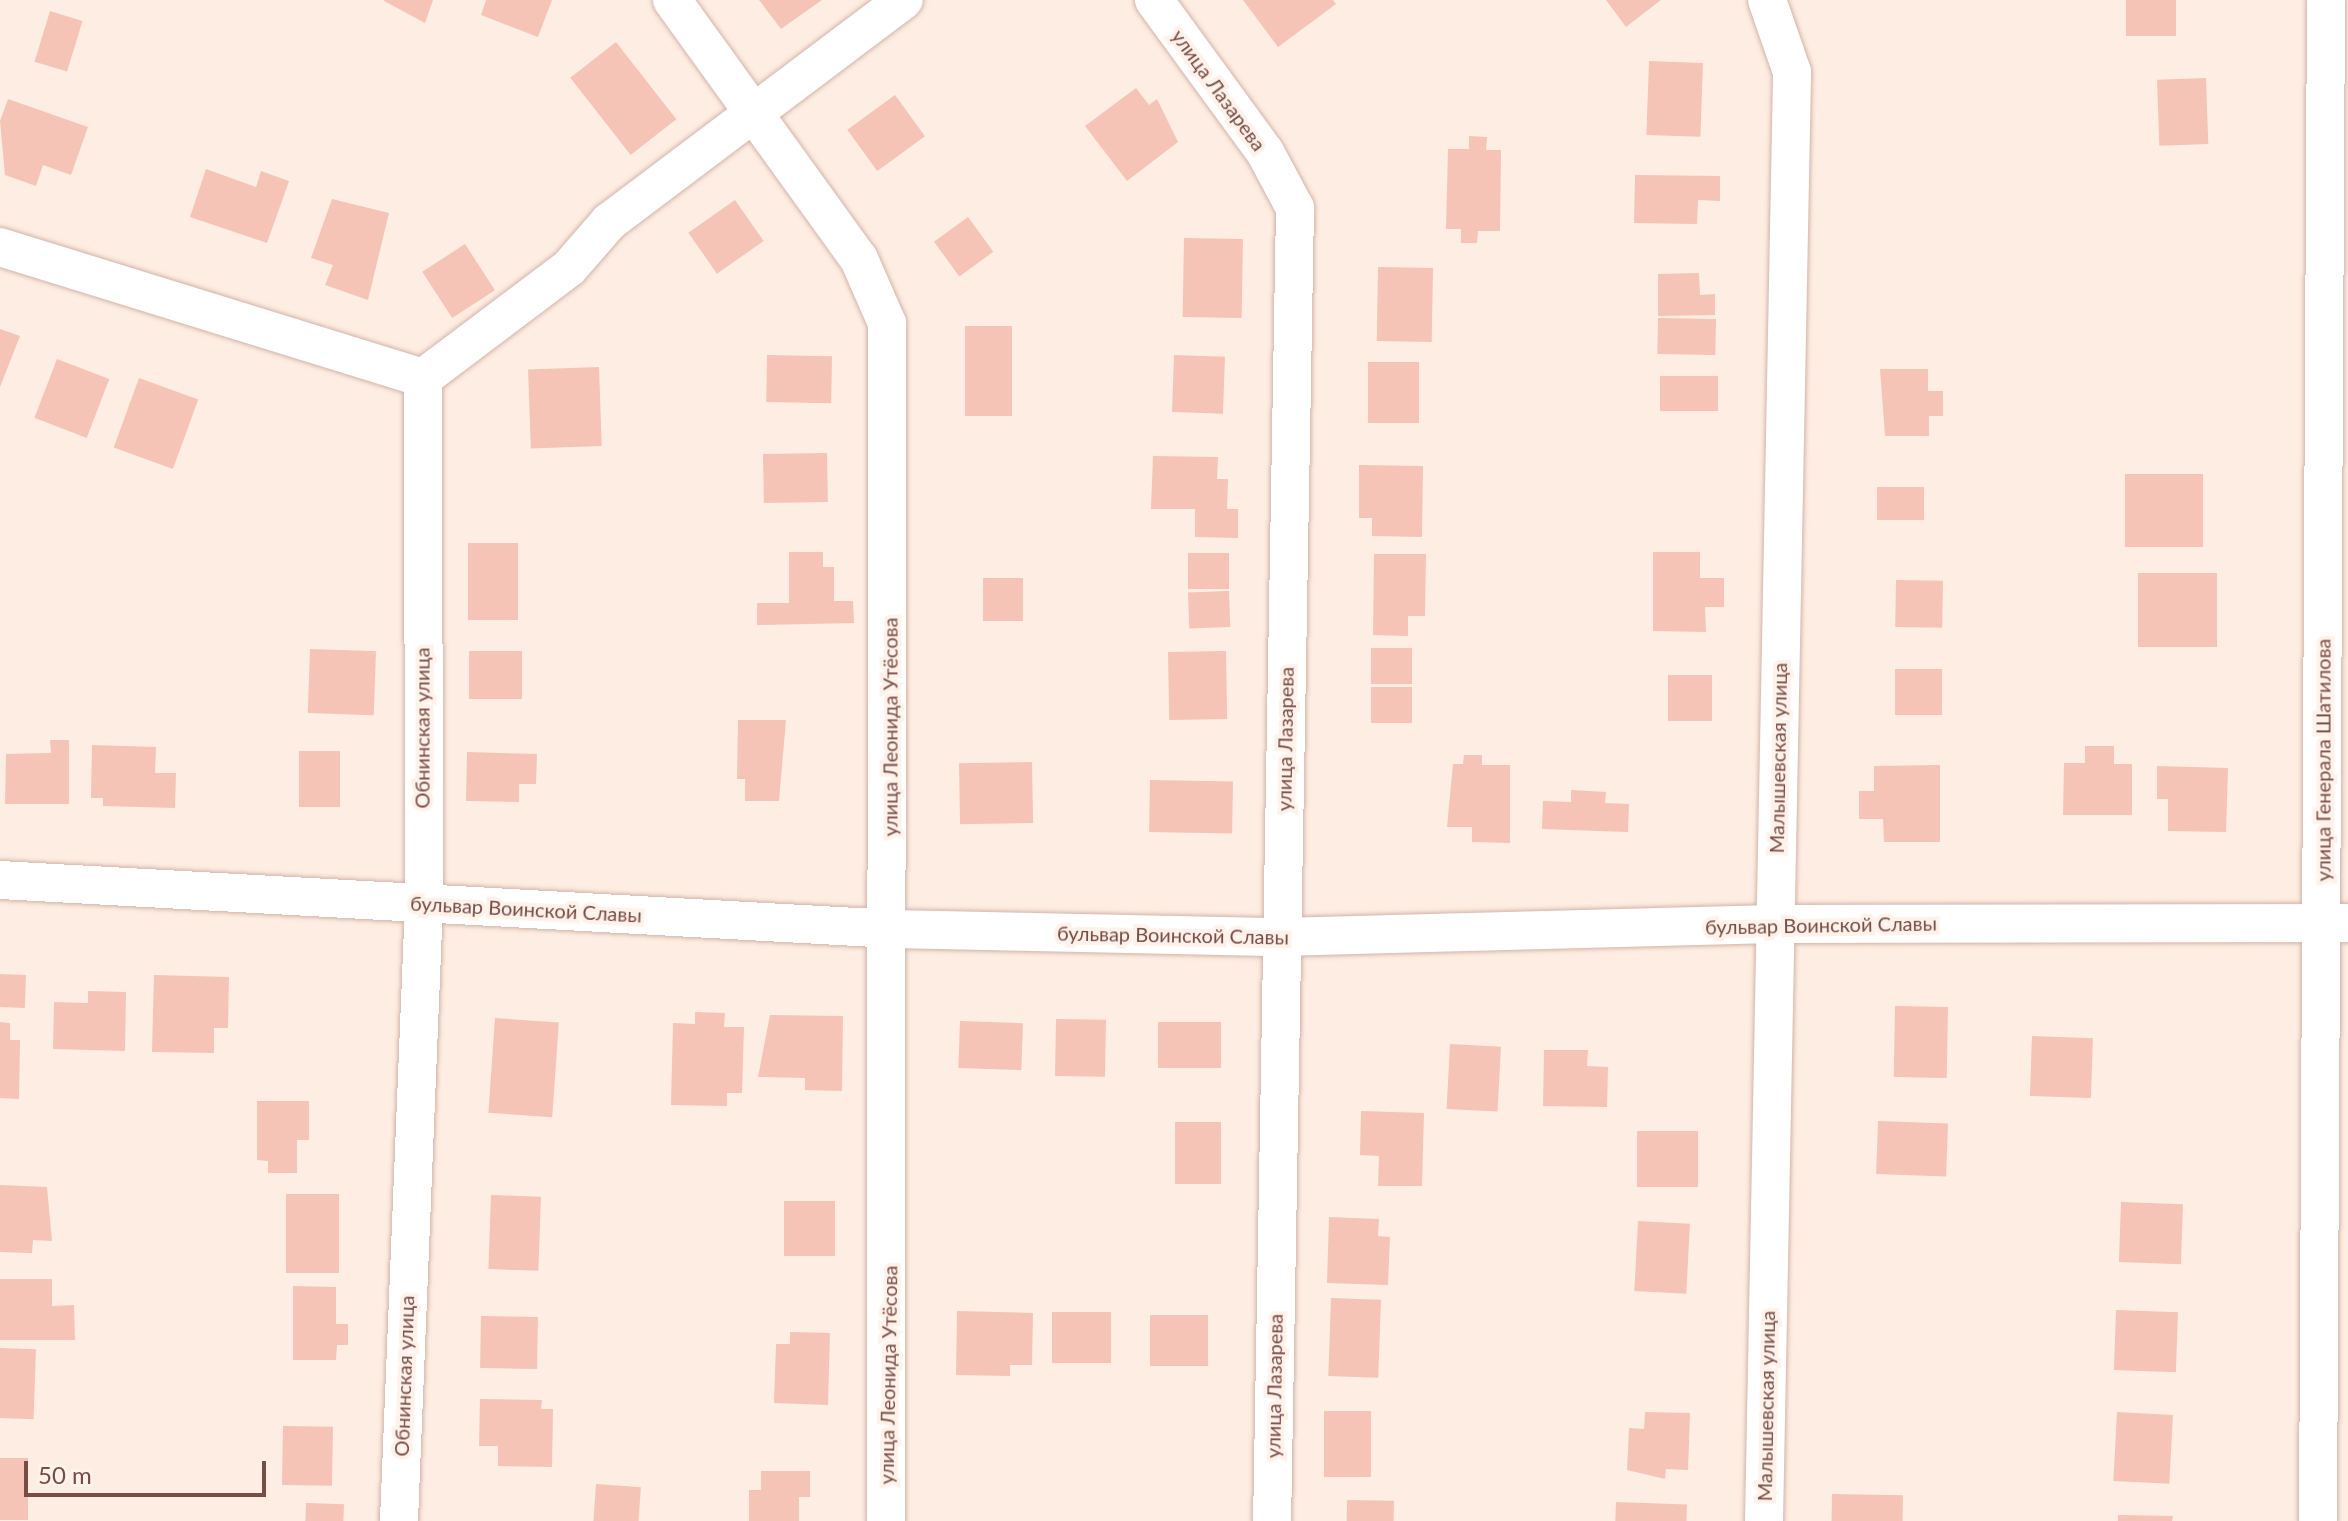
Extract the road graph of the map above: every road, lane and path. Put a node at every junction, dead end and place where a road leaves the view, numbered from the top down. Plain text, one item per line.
1 (672, 0) edge
2 (904, 0) edge
3 (1154, 0) edge
4 (1767, 0) edge
5 (2334, 17) edge
6 (750, 111) junction
7 (0, 247) edge
8 (423, 378) junction
9 (0, 880) edge
10 (424, 903) junction
11 (2335, 922) edge
12 (1774, 924) junction
13 (892, 929) junction
14 (1281, 937) junction
15 (399, 1521) edge
16 (886, 1521) edge
17 (1272, 1521) edge
18 (1764, 1521) edge
19 (2318, 1521) edge

1 - 6 street, улица Леонида Утёсова
2 - 6 street
3 - 14 street, улица Лазарева
4 - 12 street, Малышевская улица
5 - 11 street, улица Генерала Шатилова
6 - 8 street
6 - 13 street, улица Леонида Утёсова
7 - 8 street
8 - 10 street, Обнинская улица
9 - 10 street, бульвар Воинской Славы
10 - 13 street, бульвар Воинской Славы
10 - 15 street, Обнинская улица
11 - 12 street, бульвар Воинской Славы
11 - 19 street, улица Генерала Шатилова
12 - 14 street, бульвар Воинской Славы
12 - 18 street, Малышевская улица
13 - 14 street, бульвар Воинской Славы
13 - 16 street, улица Леонида Утёсова
14 - 17 street, улица Лазарева

